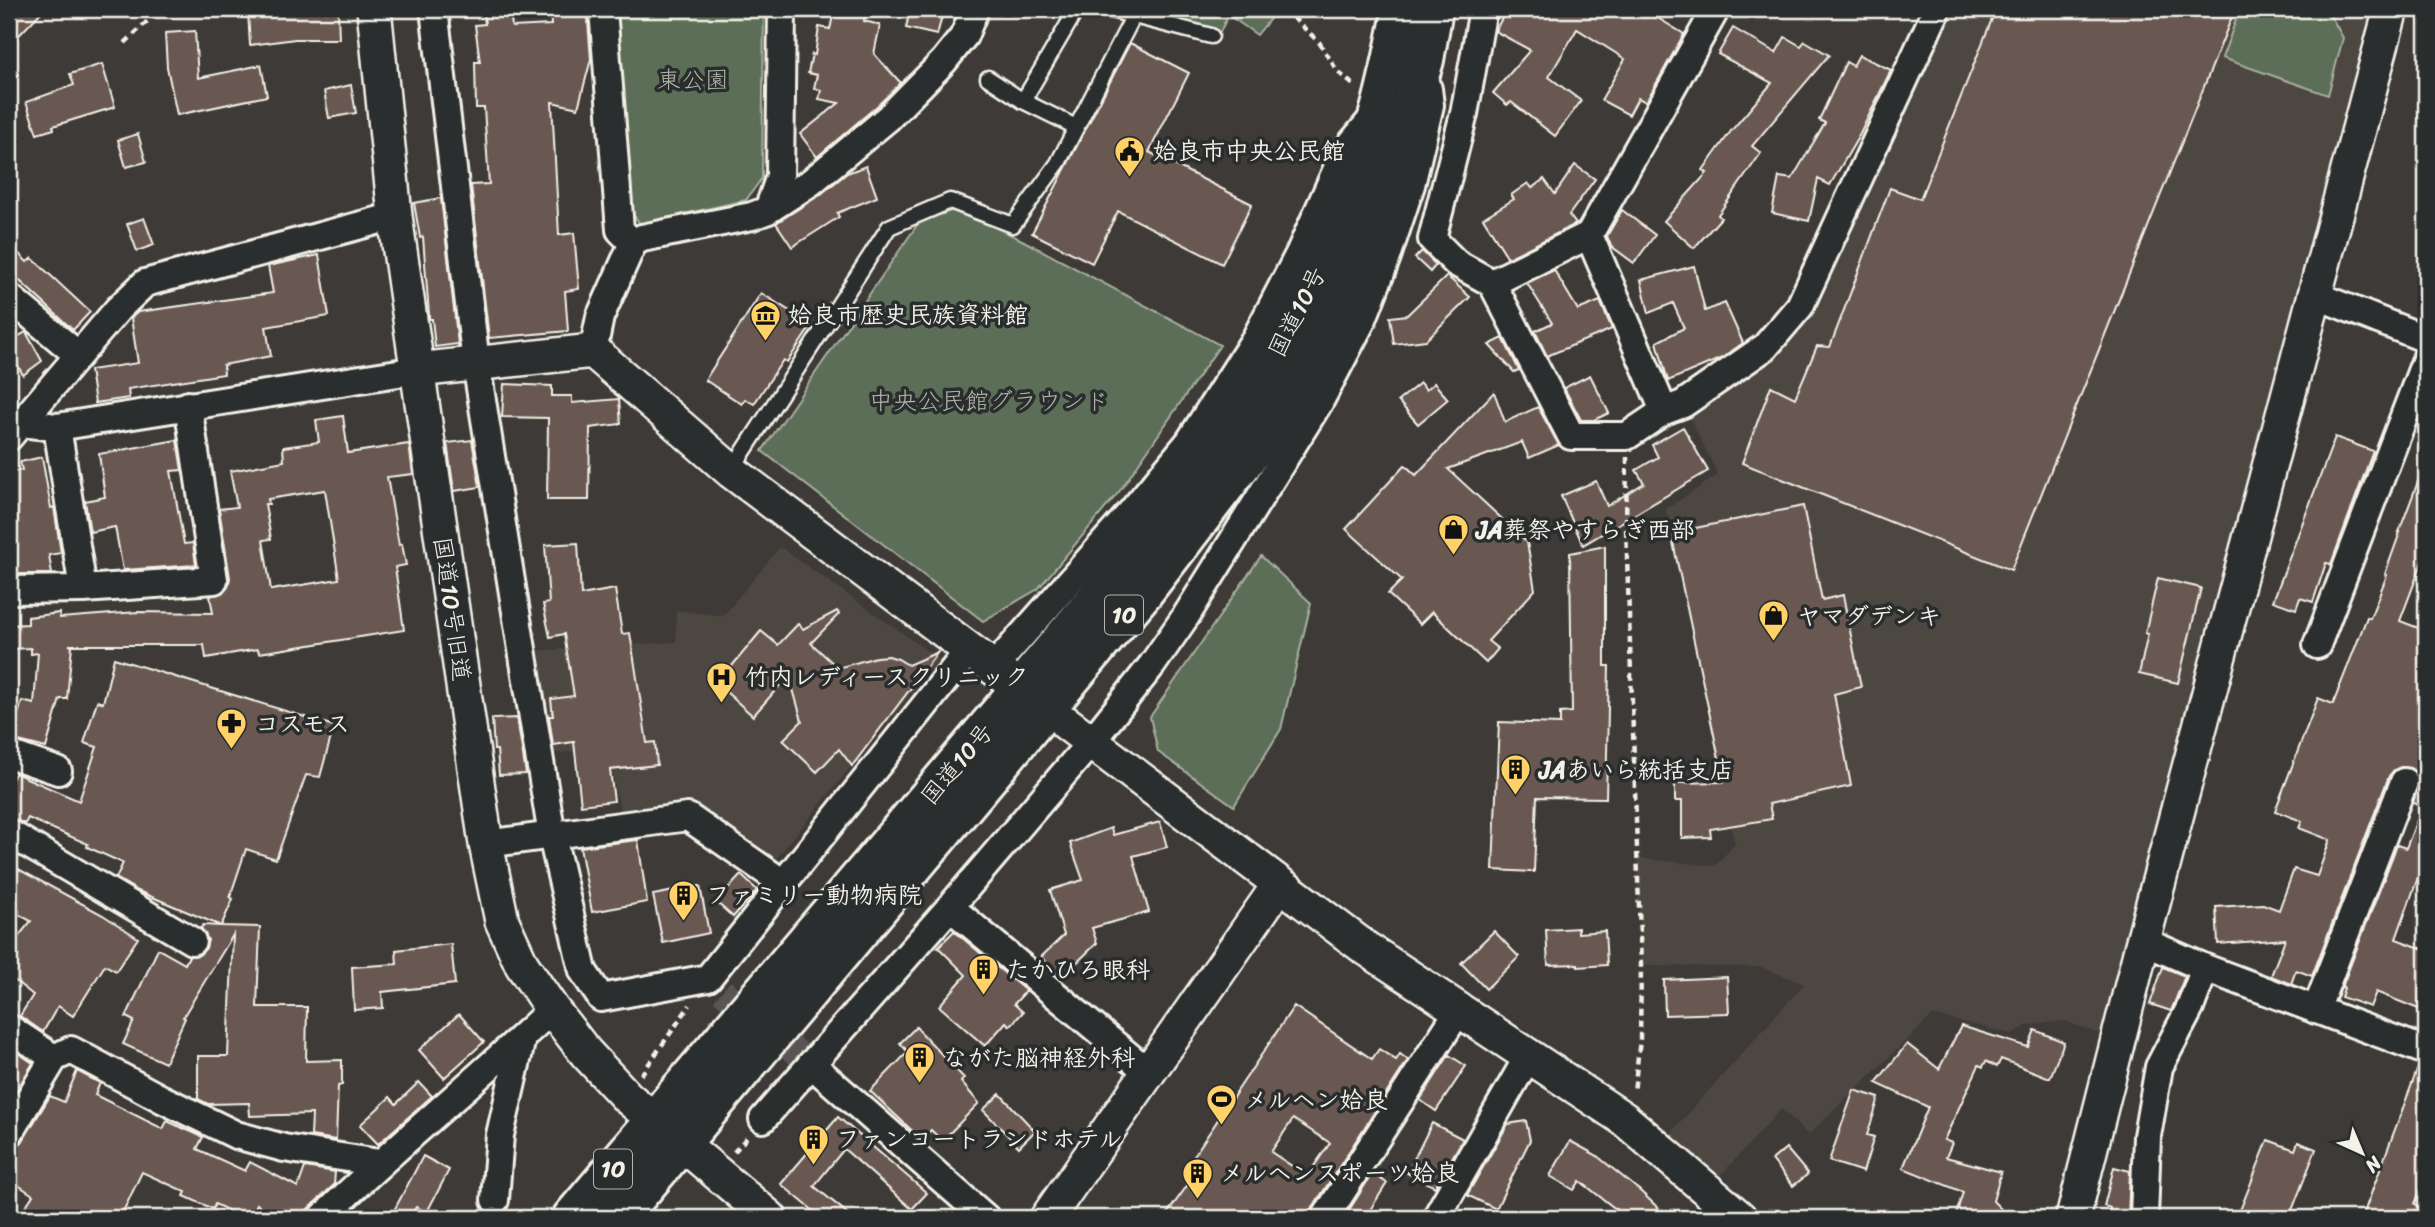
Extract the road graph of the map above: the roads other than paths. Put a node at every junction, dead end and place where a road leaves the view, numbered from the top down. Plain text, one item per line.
1 (374, 9) edge
2 (434, 9) edge
3 (603, 9) edge
4 (782, 9) edge
5 (975, 9) edge
6 (1077, 9) edge
7 (1107, 9) edge
8 (1403, 9) edge
9 (1433, 9) edge
10 (1483, 9) edge
11 (1716, 9) edge
12 (1937, 9) edge
13 (2391, 9) edge
14 (1133, 17) junction
15 (1211, 36) dead end
16 (1424, 60) junction
17 (988, 78) dead end
18 (1024, 101) junction
19 (1381, 108) junction
20 (1076, 127) junction
21 (768, 210) junction
22 (395, 216) junction
23 (1589, 235) junction
24 (634, 243) junction
25 (1492, 283) junction
26 (2315, 295) junction
27 (9, 297) edge
28 (2426, 338) edge
29 (593, 351) junction
30 (78, 355) junction
31 (2426, 359) edge
32 (476, 363) junction
33 (417, 370) junction
34 (188, 405) junction
35 (1664, 411) junction
36 (57, 427) junction
37 (14, 430) edge
38 (731, 471) junction
39 (83, 589) junction
40 (9, 590) edge
41 (2317, 645) dead end
42 (990, 665) junction
43 (1079, 733) junction
44 (9, 754) edge
45 (58, 771) dead end
46 (2404, 782) dead end
47 (9, 833) edge
48 (552, 836) junction
49 (486, 844) junction
50 (783, 883) junction
51 (1279, 885) junction
52 (950, 907) junction
53 (192, 941) dead end
54 (2143, 941) junction
55 (2205, 968) junction
56 (552, 1009) junction
57 (1459, 1010) junction
58 (2316, 1010) junction
59 (9, 1028) edge
60 (522, 1038) junction
61 (2426, 1051) edge
62 (1528, 1055) junction
63 (54, 1058) junction
64 (811, 1064) junction
65 (1148, 1072) junction
66 (763, 1119) road end
67 (668, 1132) junction
68 (9, 1133) edge
69 (379, 1163) junction
70 (495, 1200) dead end
71 (321, 1218) edge
72 (572, 1218) edge
73 (618, 1218) edge
74 (770, 1218) edge
75 (986, 1218) edge
76 (1047, 1218) edge
77 (1325, 1218) edge
78 (1436, 1218) edge
79 (1740, 1218) edge
80 (2073, 1218) edge
81 (2144, 1218) edge

1 - 22 street, 国道10号旧道
2 - 32 street
3 - 24 street
4 - 21 street
5 - 21 street
6 - 18 lane
7 - 14 lane
8 - 19 highway, 国道10号 / 10
9 - 16 highway, 国道10号 / 10
10 - 25 street
11 - 23 street
12 - 35 street
13 - 26 street
14 - 15 lane
14 - 20 lane
16 - 43 street
16 - 67 highway, 国道10号 / 10
17 - 18 lane
18 - 20 lane
19 - 42 street
19 - 67 highway, 国道10号 / 10
20 - 38 lane
21 - 24 street
22 - 30 street
22 - 33 street, 国道10号旧道
23 - 25 street
23 - 35 street
24 - 29 street
25 - 35 street
26 - 28 street
26 - 54 street
27 - 30 street
29 - 32 street
29 - 38 street
30 - 37 street
31 - 41 street
32 - 33 street
32 - 48 street
33 - 34 street
33 - 49 street, 国道10号旧道
34 - 36 street
34 - 39 street
36 - 37 street
36 - 39 street
38 - 42 street
39 - 40 street
42 - 50 street
43 - 51 street
43 - 52 street
44 - 45 street
46 - 58 street
47 - 53 street
48 - 49 street
48 - 50 street
48 - 50 street
49 - 56 street, 国道10号旧道
51 - 57 street
51 - 65 street
52 - 64 street
52 - 65 street
54 - 55 street
54 - 80 street
55 - 58 street
55 - 81 street
56 - 60 street
56 - 67 street, 国道10号旧道
57 - 62 street
57 - 77 street
58 - 61 street
59 - 63 street
60 - 69 street
60 - 70 street
62 - 78 street
62 - 79 street
63 - 68 street
63 - 69 street
64 - 66 street
64 - 75 street
65 - 76 street
67 - 72 highway, 国道10号 / 10
67 - 73 highway, 国道10号 / 10
67 - 74 street, 国道10号旧道
69 - 71 street

